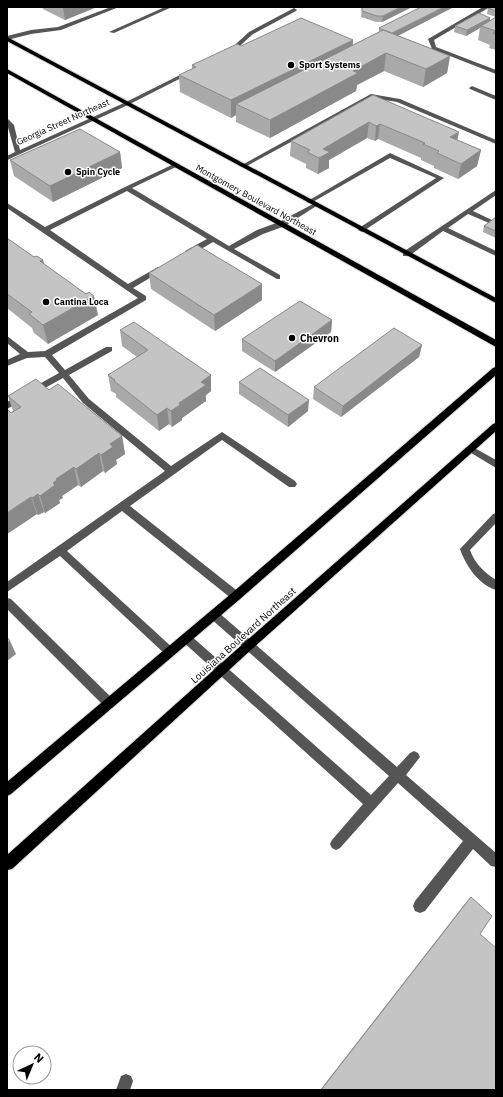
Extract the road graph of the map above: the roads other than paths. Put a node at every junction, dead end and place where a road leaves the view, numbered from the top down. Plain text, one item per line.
1 (116, 7) edge
2 (169, 7) edge
3 (487, 7) edge
4 (294, 10) dead end
5 (112, 32) dead end
6 (7, 38) edge
7 (223, 58) edge
8 (198, 69) edge
9 (7, 71) edge
10 (496, 72) edge
11 (472, 88) dead end
12 (496, 98) edge
13 (126, 104) junction
14 (93, 118) junction
15 (7, 120) edge
16 (496, 142) edge
17 (18, 153) junction
18 (7, 158) edge
19 (176, 165) junction
20 (243, 166) junction
21 (127, 188) junction
22 (496, 192) edge
23 (493, 198) edge
24 (7, 204) edge
25 (312, 204) junction
26 (468, 211) junction
27 (282, 224) junction
28 (495, 224) edge
29 (443, 228) junction
30 (45, 230) junction
31 (362, 230) junction
32 (213, 239) junction
33 (229, 249) junction
34 (406, 254) junction
35 (496, 254) edge
36 (180, 258) edge
37 (167, 265) edge
38 (277, 277) dead end
39 (127, 288) junction
40 (496, 301) edge
41 (7, 339) edge
42 (496, 344) edge
43 (109, 349) dead end
44 (47, 354) junction
45 (26, 355) junction
46 (7, 363) edge
47 (496, 370) edge
48 (64, 374) junction
49 (7, 406) edge
50 (496, 426) edge
51 (471, 449) junction
52 (496, 465) edge
53 (171, 471) junction
54 (292, 484) dead end
55 (123, 506) junction
56 (496, 517) edge
57 (60, 550) junction
58 (496, 586) edge
59 (7, 588) edge
60 (236, 596) junction
61 (7, 602) edge
62 (214, 615) junction
63 (186, 638) junction
64 (248, 646) junction
65 (170, 652) junction
66 (223, 669) junction
67 (109, 703) junction
68 (414, 757) dead end
69 (397, 776) junction
70 (7, 790) edge
71 (372, 804) junction
72 (472, 840) junction
73 (336, 844) dead end
74 (496, 861) edge
75 (7, 864) edge
76 (420, 906) dead end

1 - 6 street
2 - 5 street
3 - 10 street
4 - 7 street
6 - 13 main road
8 - 13 street, Georgia Street Northeast
9 - 14 main road, Montgomery Boulevard Northeast
11 - 12 street
13 - 14 street, Georgia Street Northeast
13 - 20 main road
14 - 17 street, Georgia Street Northeast
14 - 19 main road, Montgomery Boulevard Northeast
15 - 17 street
16 - 20 street
17 - 18 street, Georgia Street Northeast
19 - 21 street
19 - 27 main road, Montgomery Boulevard Northeast
20 - 25 main road
21 - 30 street
21 - 32 street
22 - 23 street
23 - 26 street
24 - 30 street
25 - 27 street
25 - 31 main road
25 - 31 street
26 - 28 street
26 - 29 street
27 - 33 street
27 - 42 main road, Montgomery Boulevard Northeast
29 - 34 street
29 - 35 street
30 - 39 street
31 - 34 main road
32 - 33 street
32 - 36 street
33 - 38 street
34 - 40 main road
37 - 39 street
39 - 44 street
41 - 45 street
43 - 48 street
44 - 45 street
44 - 48 street
45 - 46 street
47 - 60 main road
48 - 49 street
48 - 53 street
50 - 51 main road, Louisiana Boulevard Northeast
51 - 52 street
51 - 64 main road, Louisiana Boulevard Northeast
53 - 54 street
53 - 55 street
55 - 57 street
55 - 60 street
56 - 58 street
57 - 59 street
57 - 65 street
60 - 62 main road
61 - 67 street
62 - 63 main road
62 - 64 street
63 - 65 main road
63 - 66 street
64 - 66 main road, Louisiana Boulevard Northeast
64 - 69 street
65 - 67 main road
66 - 71 street
66 - 75 main road, Louisiana Boulevard Northeast
67 - 70 main road
68 - 69 street
69 - 71 street
69 - 72 street
71 - 73 street
72 - 74 street
72 - 76 street

